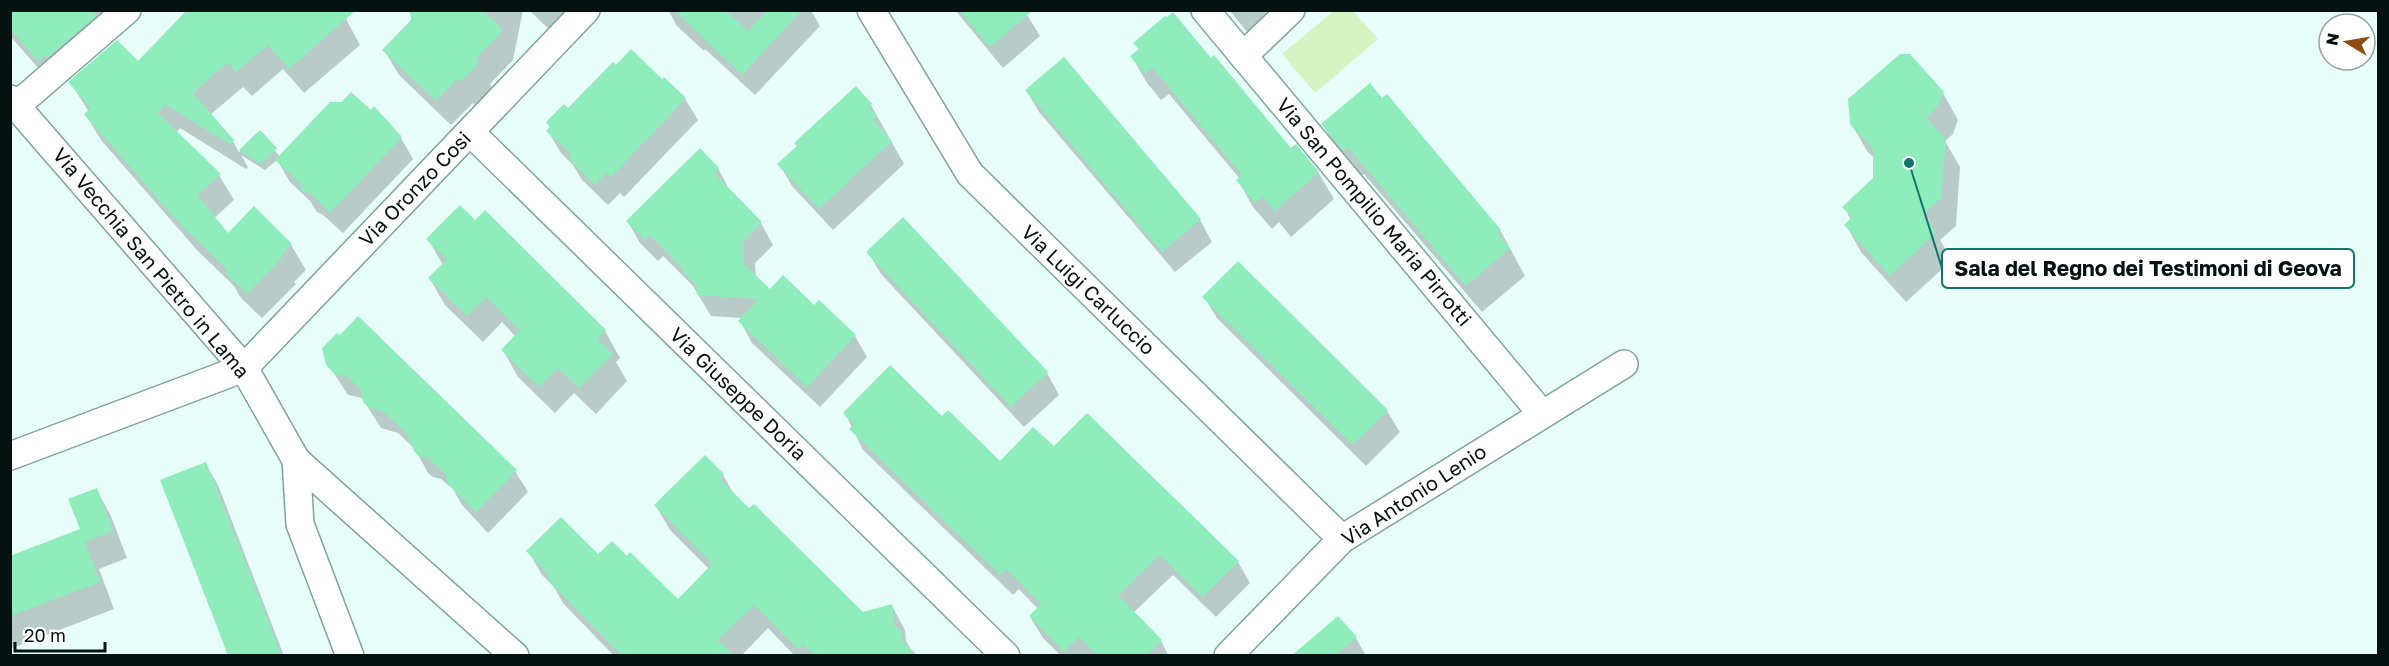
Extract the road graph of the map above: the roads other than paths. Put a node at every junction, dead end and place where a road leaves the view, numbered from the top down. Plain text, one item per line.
1 (127, 10) edge
2 (586, 10) edge
3 (872, 10) edge
4 (1205, 10) edge
5 (1291, 10) edge
6 (1243, 56) junction
7 (13, 103) edge
8 (470, 132) junction
9 (1624, 364) dead end
10 (244, 368) junction
11 (1542, 414) junction
12 (10, 456) edge
13 (296, 459) junction
14 (1342, 539) junction
15 (514, 655) edge
16 (350, 656) edge
17 (1006, 656) edge
18 (1228, 656) edge

1 - 7 street
2 - 8 street, Via Oronzo Cosi
3 - 14 street, Via Luigi Carluccio
4 - 6 street, Via San Pompilio Maria Pirrotti
5 - 6 street
6 - 11 street, Via San Pompilio Maria Pirrotti
7 - 10 street, Via Vecchia San Pietro in Lama
8 - 10 street, Via Oronzo Cosi
8 - 17 street, Via Giuseppe Doria
9 - 11 street, Via Antonio Lenio
10 - 12 street
10 - 13 street, Via Vecchia San Pietro in Lama
11 - 14 street, Via Antonio Lenio
13 - 15 street, Via Vecchia San Pietro in Lama
13 - 16 street
14 - 18 street, Via Antonio Lenio

